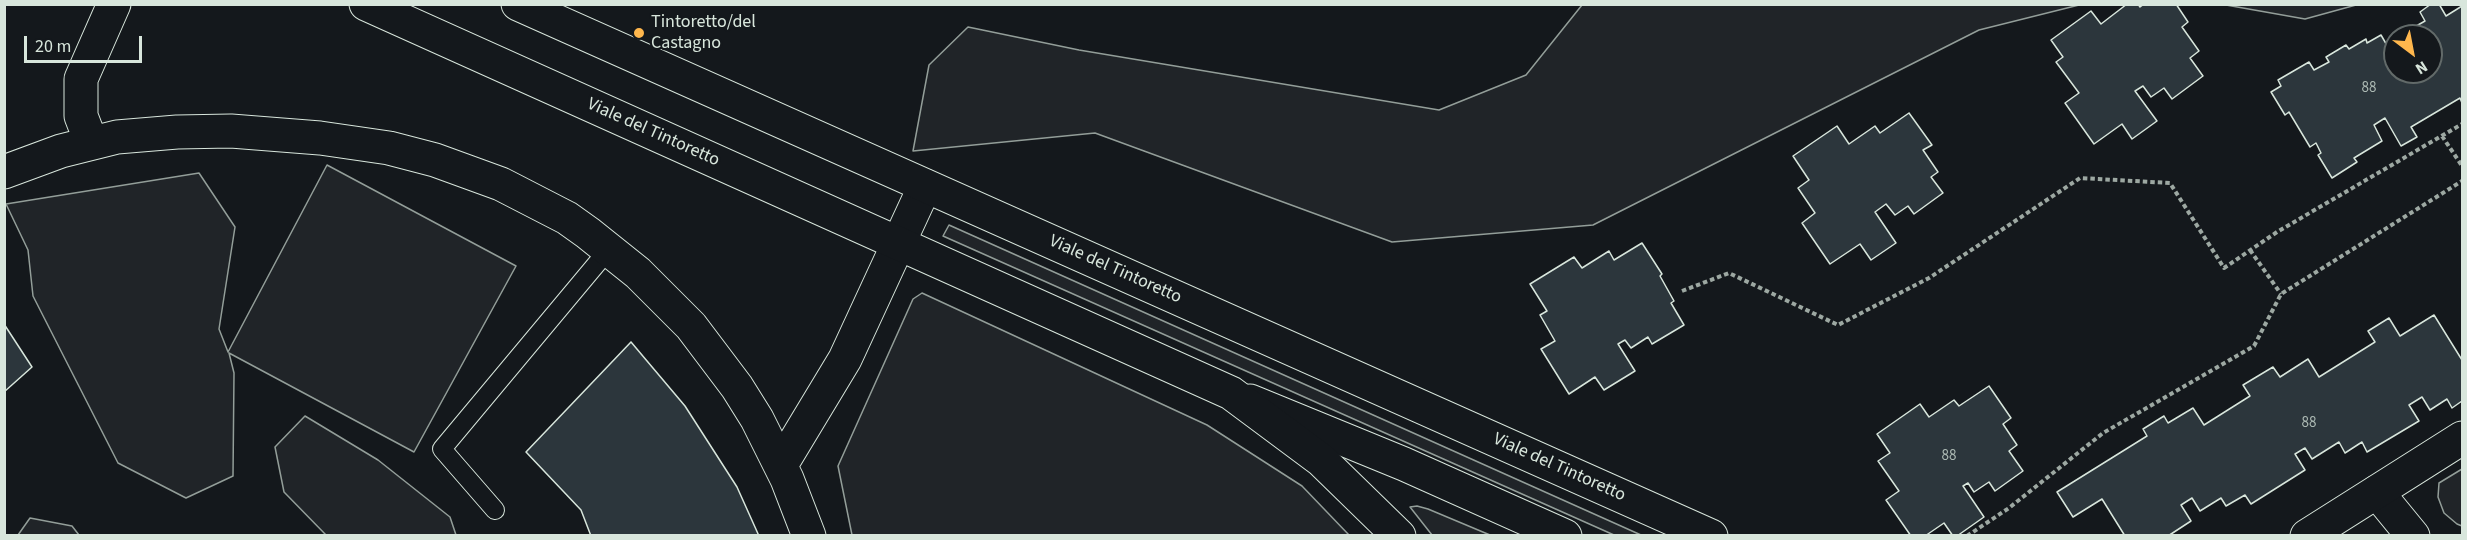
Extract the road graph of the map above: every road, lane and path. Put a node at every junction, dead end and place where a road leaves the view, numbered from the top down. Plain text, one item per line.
1 (114, 4) edge
2 (366, 4) edge
3 (518, 4) edge
4 (2463, 124) edge
5 (2442, 136) junction
6 (91, 142) junction
7 (2463, 166) edge
8 (4, 172) edge
9 (2463, 181) edge
10 (925, 186) junction
11 (898, 244) junction
12 (609, 249) junction
13 (2250, 250) junction
14 (1682, 291) dead end
15 (2281, 294) junction
16 (1231, 393) junction
17 (2463, 438) edge
18 (781, 465) junction
19 (2377, 492) junction
20 (495, 510) dead end
21 (809, 536) edge
22 (1399, 536) edge
23 (1565, 536) edge
24 (1712, 536) edge
25 (1967, 536) edge
26 (2307, 536) edge
27 (2413, 536) edge

1 - 6 main road
2 - 11 main road, Viale del Tintoretto
3 - 10 main road, Viale del Tintoretto
4 - 5 path
5 - 7 path
5 - 13 path
6 - 8 main road
6 - 12 main road
9 - 15 path
10 - 11 main road
10 - 24 main road, Viale del Tintoretto
11 - 16 main road, Viale del Tintoretto
11 - 18 main road
12 - 18 main road
12 - 20 lane
13 - 14 path
13 - 15 path
15 - 25 path
16 - 22 main road, Viale del Tintoretto
16 - 23 main road
17 - 19 main road
18 - 21 main road
19 - 26 main road
19 - 27 main road

